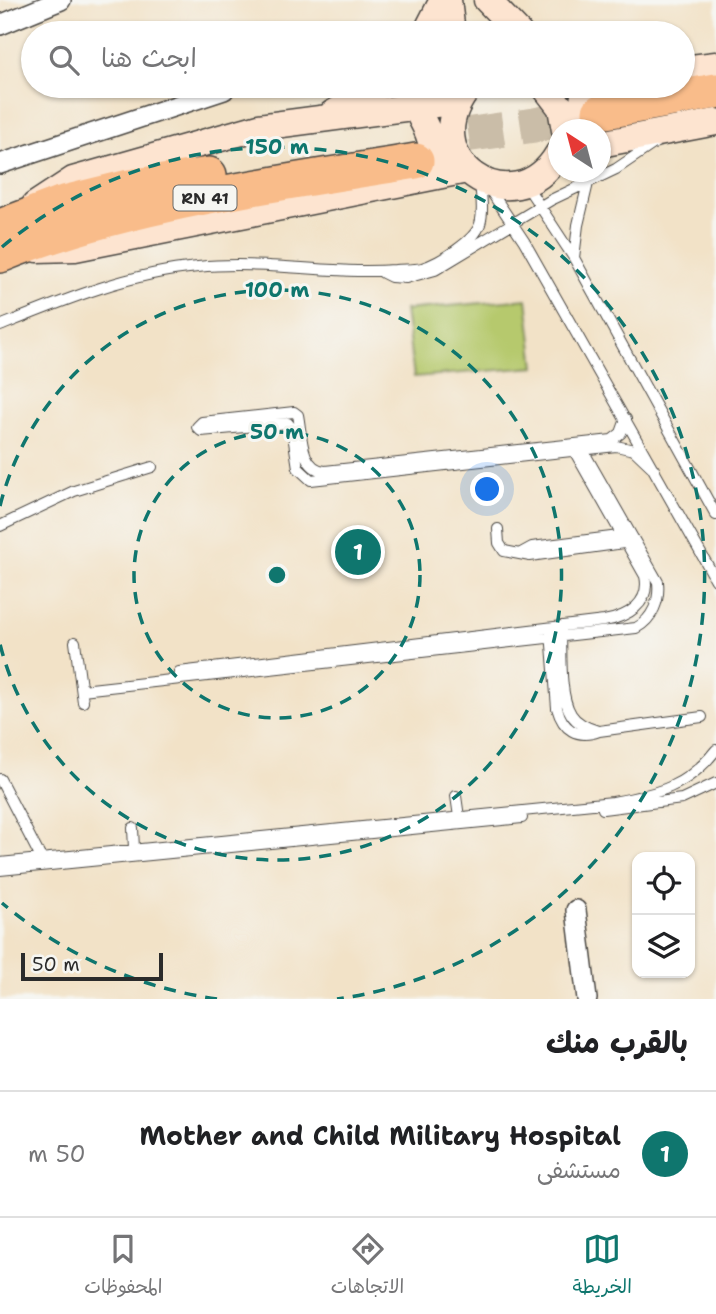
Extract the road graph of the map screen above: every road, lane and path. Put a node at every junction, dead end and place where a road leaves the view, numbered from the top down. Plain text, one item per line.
1 (61, 0) edge
2 (446, 0) edge
3 (482, 0) edge
4 (487, 0) edge
5 (433, 21) edge
6 (450, 21) edge
7 (493, 21) edge
8 (507, 21) edge
9 (0, 25) edge
10 (716, 65) edge
11 (695, 68) edge
12 (716, 91) edge
13 (695, 96) edge
14 (200, 98) edge
15 (359, 98) edge
16 (445, 98) edge
17 (459, 98) edge
18 (558, 98) edge
19 (687, 98) edge
20 (415, 107) junction
21 (716, 111) edge
22 (325, 119) junction
23 (563, 119) edge
24 (600, 119) tunnel mouth
25 (609, 119) tunnel mouth
26 (611, 122) tunnel mouth
27 (716, 122) edge
28 (676, 129) junction
29 (421, 160) junction
30 (0, 164) edge
31 (548, 169) edge
32 (477, 177) junction
33 (526, 183) junction
34 (589, 183) junction
35 (540, 207) junction
36 (512, 223) junction
37 (6, 239) edge
38 (574, 258) junction
39 (382, 272) junction
40 (0, 326) edge
41 (626, 419) junction
42 (576, 447) junction
43 (152, 467) dead end
44 (654, 469) junction
45 (716, 515) edge
46 (0, 526) edge
47 (498, 529) dead end
48 (628, 538) junction
49 (716, 580) edge
50 (556, 631) junction
51 (75, 642) dead end
52 (81, 687) junction
53 (83, 702) dead end
54 (702, 717) dead end
55 (716, 750) edge
56 (0, 779) edge
57 (716, 783) edge
58 (456, 796) dead end
59 (459, 817) junction
60 (133, 828) dead end
61 (134, 849) junction
62 (43, 862) junction
63 (0, 863) edge
64 (0, 870) edge
65 (576, 910) dead end
66 (587, 999) edge

1 - 9 street
2 - 5 street
2 - 6 street
3 - 7 street
4 - 8 street
10 - 11 street
12 - 13 highway
14 - 30 street
15 - 22 street
16 - 20 street
17 - 32 street
18 - 23 street
19 - 24 highway
20 - 22 street
20 - 29 street
21 - 25 highway
22 - 37 street
26 - 28 street
27 - 28 street
28 - 34 lane
29 - 32 street
29 - 37 street
29 - 37 highway, RN 41
31 - 33 street
32 - 33 street
32 - 36 lane
32 - 39 lane
33 - 35 lane
34 - 35 lane
34 - 38 lane
35 - 36 lane
35 - 38 lane
36 - 39 lane
36 - 41 lane
38 - 45 lane
39 - 40 lane
41 - 42 lane
41 - 44 lane
42 - 42 lane
42 - 44 lane
42 - 48 lane
43 - 46 lane
44 - 49 lane
47 - 48 lane
48 - 50 lane
48 - 50 lane
50 - 52 lane
50 - 54 lane
51 - 52 lane
52 - 53 lane
55 - 59 lane
56 - 62 lane
57 - 62 lane
58 - 59 lane
59 - 61 lane
60 - 61 lane
61 - 62 lane
62 - 63 lane
62 - 64 lane
65 - 66 street

